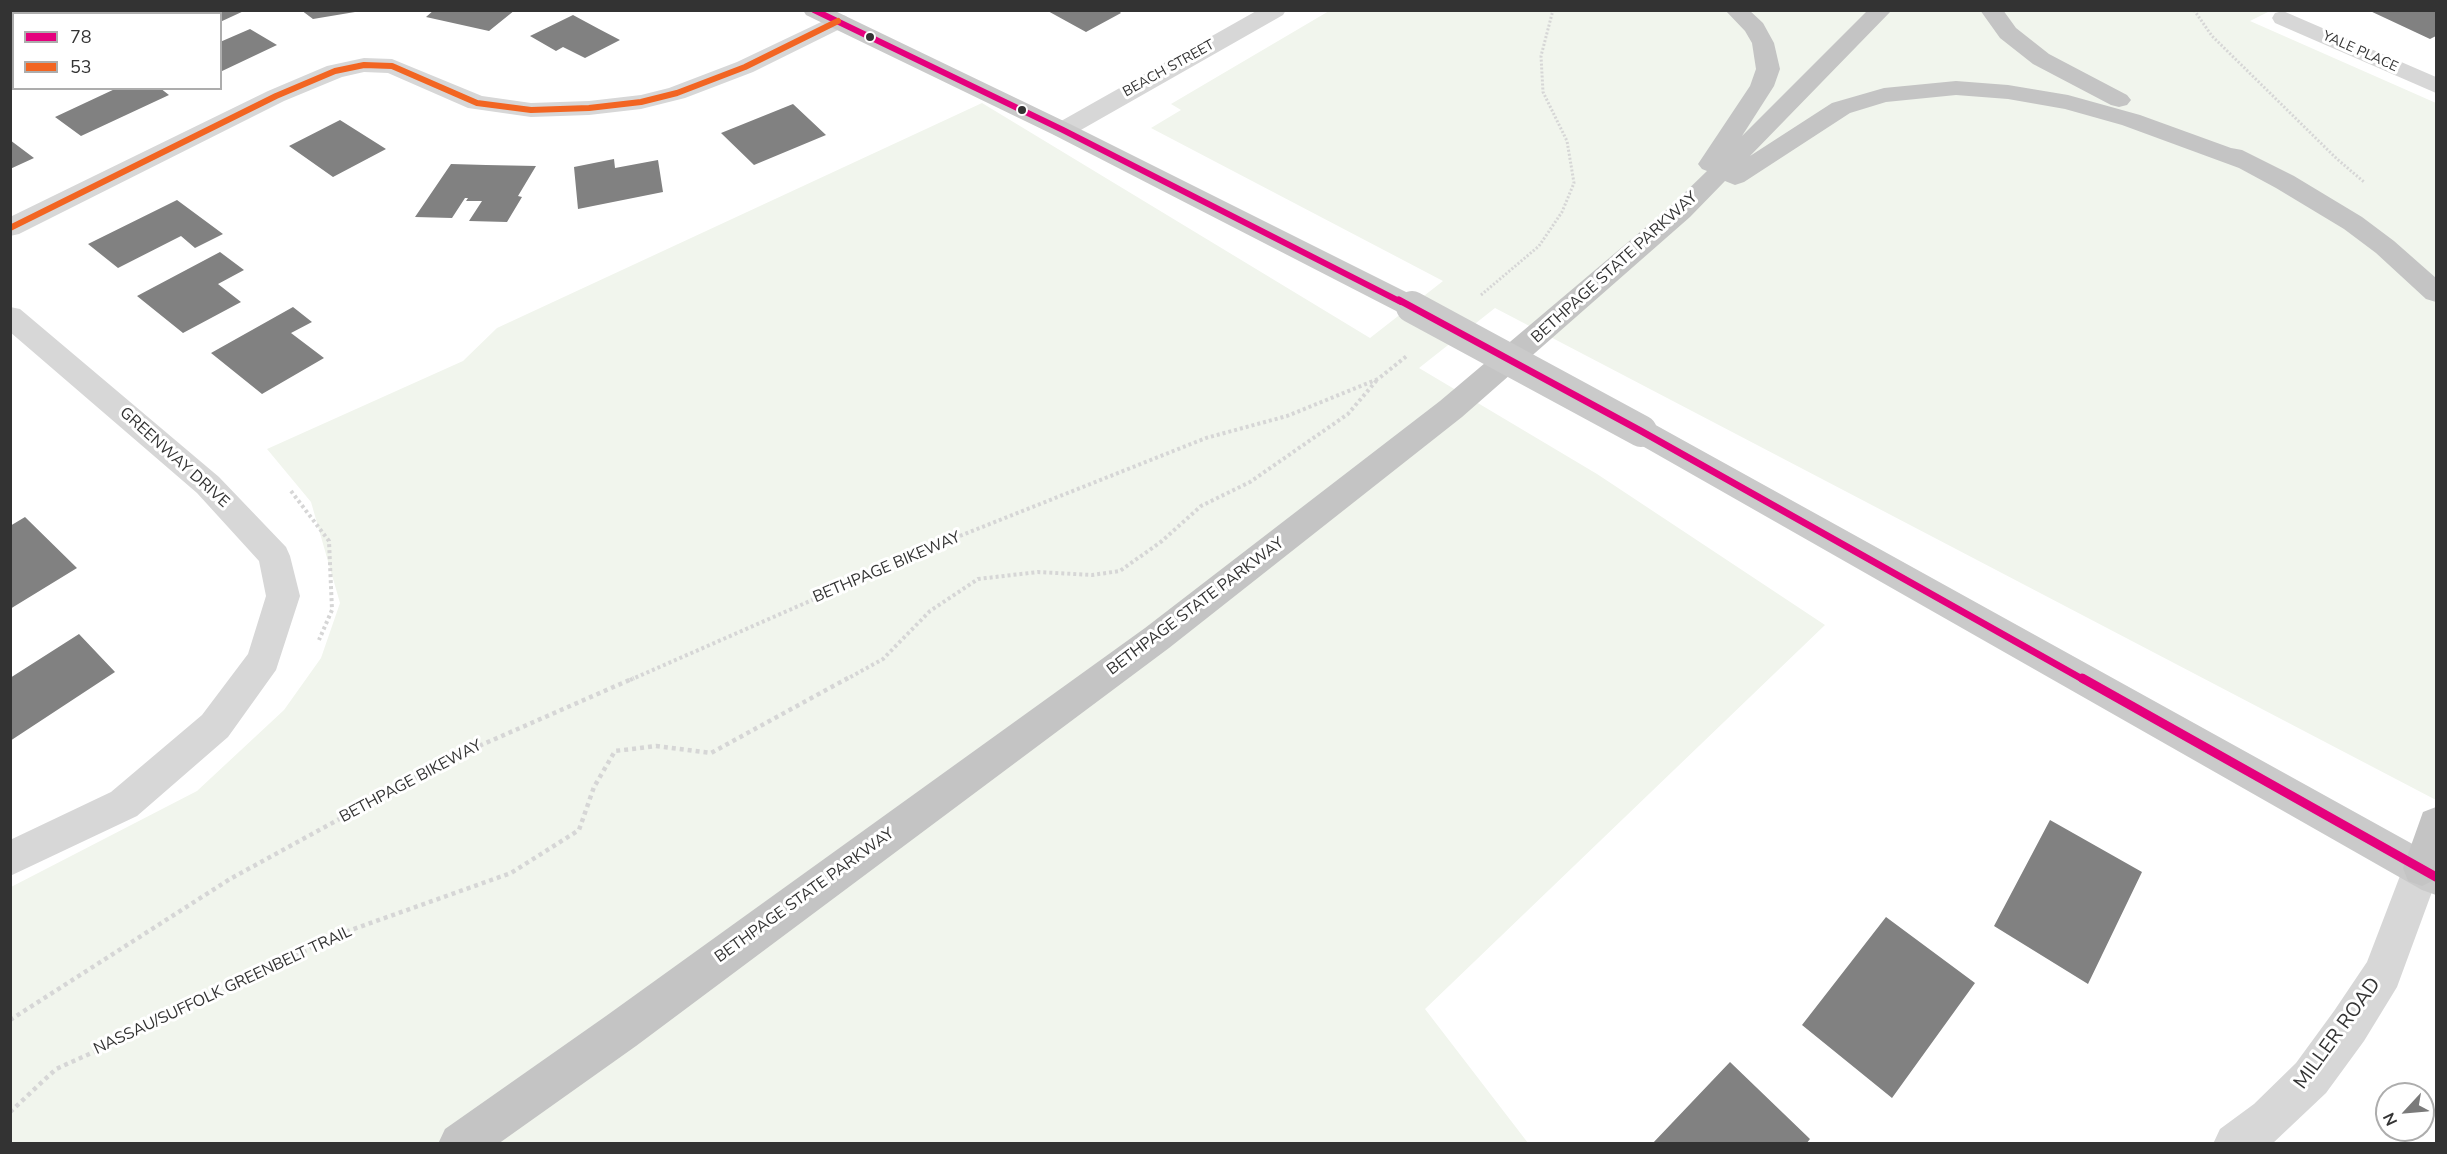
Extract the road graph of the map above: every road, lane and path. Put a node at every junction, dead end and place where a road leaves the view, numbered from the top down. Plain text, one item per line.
1 (814, 10) edge
2 (1275, 10) edge
3 (1553, 10) edge
4 (1736, 10) edge
5 (1881, 10) edge
6 (1991, 10) edge
7 (2194, 10) edge
8 (2283, 18) dead end
9 (838, 21) junction
10 (2436, 86) edge
11 (1063, 130) junction
12 (2254, 165) junction
13 (2364, 182) dead end
14 (1681, 211) junction
15 (10, 228) edge
16 (2436, 293) edge
17 (1477, 298) dead end
18 (10, 316) edge
19 (1414, 350) dead end
20 (1377, 379) junction
21 (2436, 824) edge
22 (10, 859) edge
23 (2432, 873) edge
24 (10, 1020) edge
25 (10, 1112) edge
26 (460, 1143) edge
27 (2235, 1143) edge

1 - 9 main road
2 - 11 street, BEACH STREET
3 - 17 path
4 - 14 highway
5 - 14 highway, BETHPAGE STATE PARKWAY
6 - 12 highway
7 - 13 path
8 - 10 street, YALE PLACE
9 - 11 main road
9 - 15 street
11 - 23 main road, bridge
12 - 14 highway
12 - 16 highway
14 - 26 highway, BETHPAGE STATE PARKWAY
18 - 22 street, GREENWAY DRIVE
19 - 20 path, BETHPAGE BIKEWAY
20 - 24 path, BETHPAGE BIKEWAY
20 - 25 path, NASSAU/SUFFOLK GREENBELT TRAIL
21 - 23 highway
23 - 27 street, MILLER ROAD

